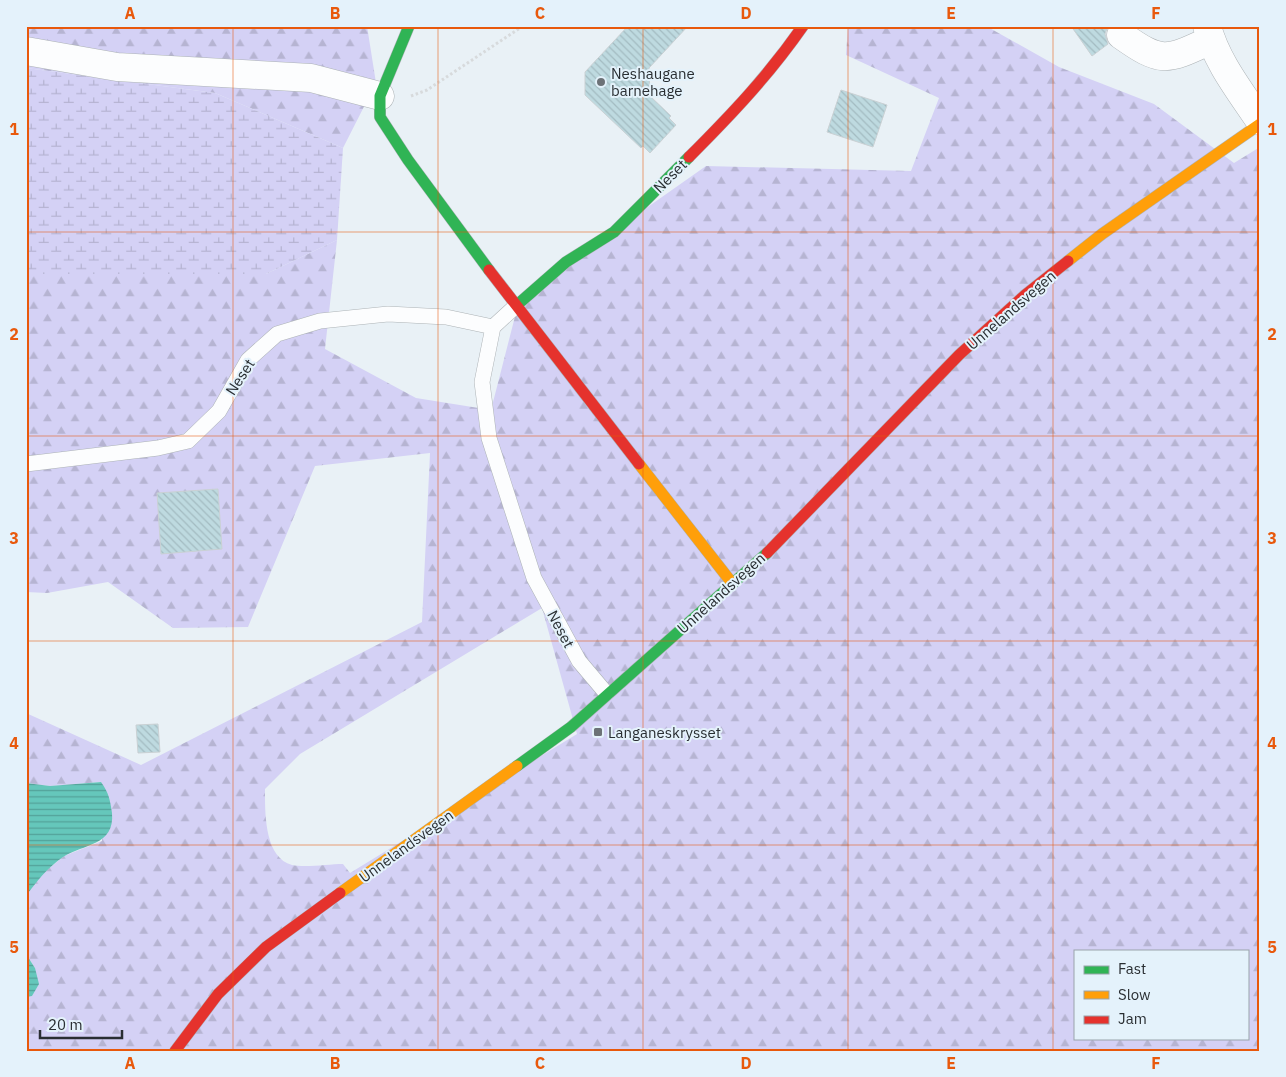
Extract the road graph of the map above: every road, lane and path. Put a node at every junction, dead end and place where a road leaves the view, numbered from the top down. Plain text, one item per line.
1 (523, 26) edge
2 (803, 26) edge
3 (406, 31) edge
4 (1209, 33) edge
5 (1121, 35) dead end
6 (26, 51) edge
7 (380, 102) junction
8 (1260, 122) edge
9 (517, 305) junction
10 (493, 327) junction
11 (26, 464) edge
12 (732, 583) junction
13 (606, 693) junction
14 (175, 1051) edge

1 - 7 path
2 - 9 main road, Neset
3 - 7 main road
4 - 5 street, Unnelandsvegen
4 - 8 street, Unnelandsvegen
6 - 7 street
7 - 9 main road
8 - 12 main road, Unnelandsvegen
9 - 10 lane, Neset
9 - 12 main road
10 - 11 lane, Neset
10 - 13 lane, Neset
12 - 13 main road, Unnelandsvegen
13 - 14 main road, Unnelandsvegen

